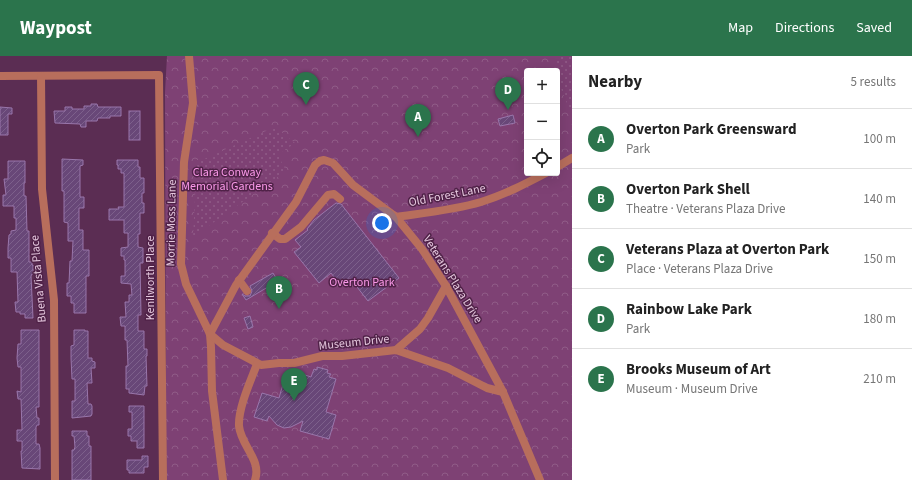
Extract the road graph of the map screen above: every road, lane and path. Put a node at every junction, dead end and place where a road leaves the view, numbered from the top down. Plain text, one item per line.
1 (189, 56) edge
2 (0, 76) edge
3 (41, 76) junction
4 (572, 158) edge
5 (560, 165) edge
6 (540, 176) edge
7 (340, 199) dead end
8 (396, 217) junction
9 (272, 234) junction
10 (239, 280) junction
11 (446, 286) junction
12 (248, 291) dead end
13 (210, 334) junction
14 (396, 350) junction
15 (257, 364) junction
16 (503, 392) junction
17 (56, 480) edge
18 (163, 480) edge
19 (223, 480) edge
20 (255, 480) edge
21 (540, 480) edge

1 - 13 street, Morrie Moss Lane
2 - 3 street
3 - 17 street, Buena Vista Place
3 - 18 street, Kenilworth Place
4 - 5 street
6 - 8 street, Old Forest Lane
7 - 9 street
8 - 9 street, Veterans Plaza Drive
8 - 11 street, Veterans Plaza Drive
9 - 10 street, Veterans Plaza Drive
10 - 12 street
10 - 13 street, Veterans Plaza Drive
11 - 14 street
11 - 16 street, Veterans Plaza Drive
13 - 15 street, Museum Drive
13 - 19 street, Morrie Moss Lane
14 - 15 street, Museum Drive
14 - 16 street, Museum Drive
15 - 20 street
16 - 21 street, Veterans Plaza Drive

